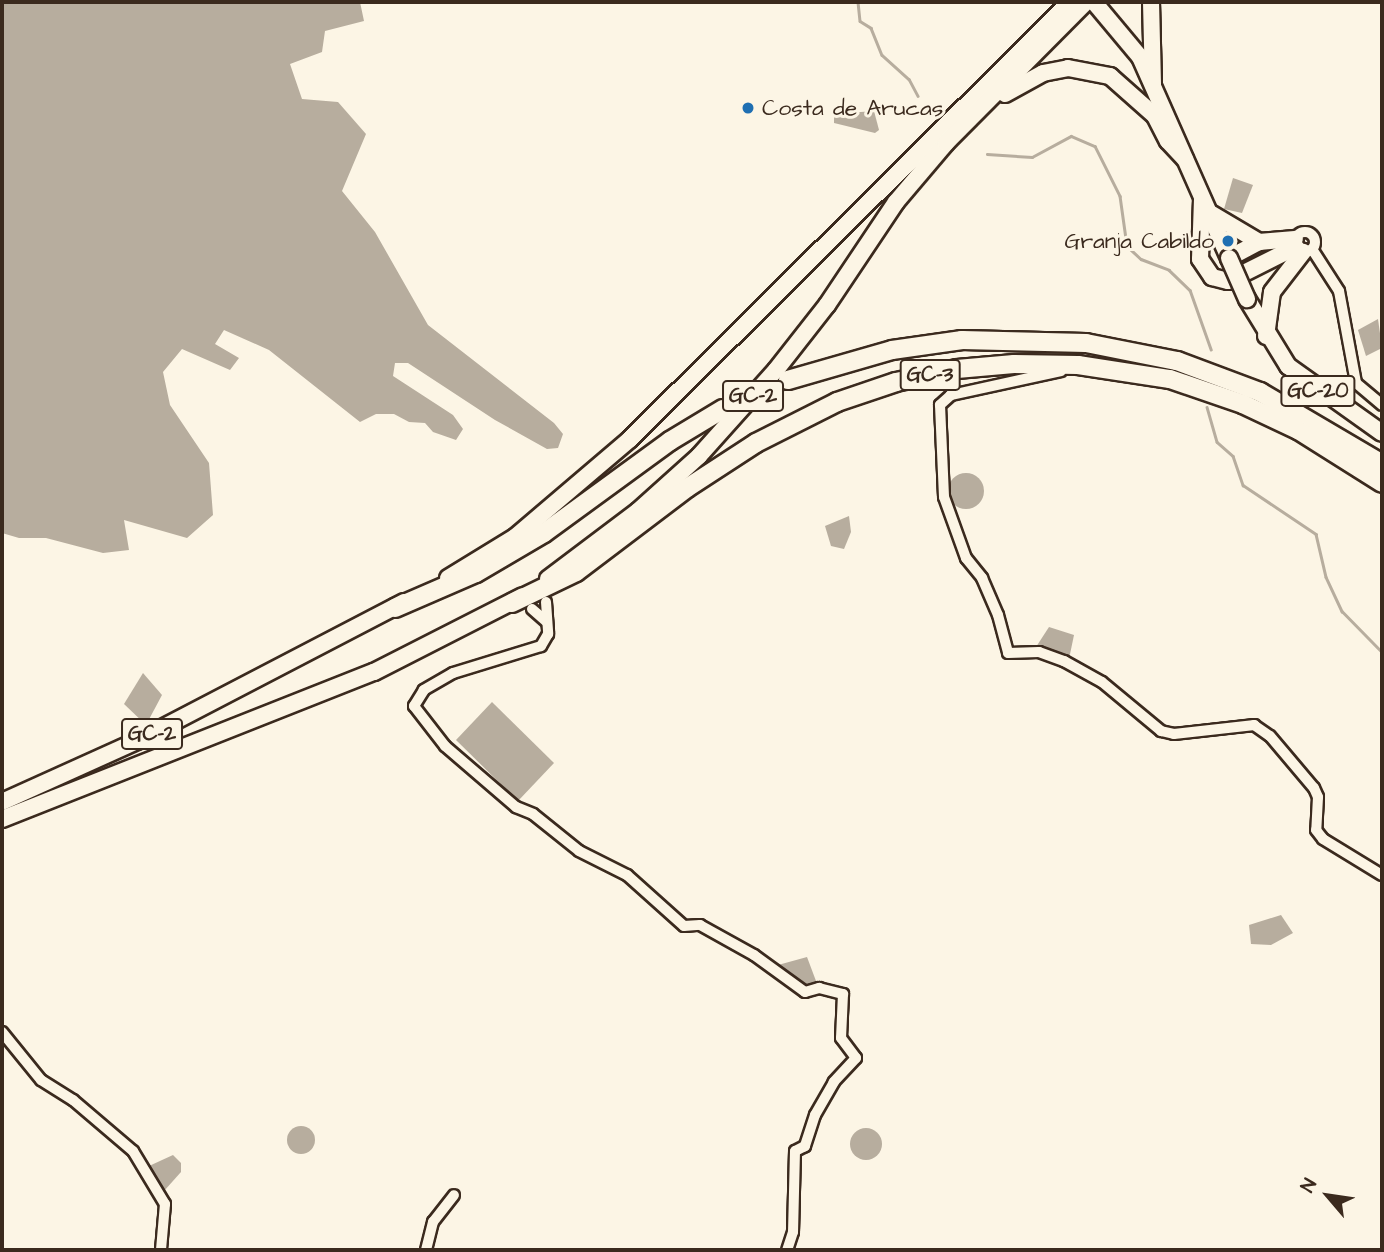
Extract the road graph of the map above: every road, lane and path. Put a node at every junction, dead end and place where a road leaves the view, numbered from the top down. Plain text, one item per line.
1 (1060, 2) edge
2 (1070, 2) edge
3 (1092, 2) edge
4 (1151, 2) edge
5 (1153, 85) junction
6 (970, 111) junction
7 (1185, 159) junction
8 (1202, 196) junction
9 (1210, 212) junction
10 (1259, 242) junction
11 (1301, 247) junction
12 (1229, 258) junction
13 (1266, 336) junction
14 (1016, 378) joint
15 (788, 380) tunnel mouth
16 (1242, 404) junction
17 (1382, 405) edge
18 (723, 409) tunnel mouth
19 (1382, 433) edge
20 (1382, 464) edge
21 (1382, 483) edge
22 (546, 602) dead end
23 (512, 603) junction
24 (395, 607) junction
25 (532, 609) dead end
26 (548, 622) junction
27 (49, 782) junction
28 (2, 794) edge
29 (2, 802) edge
30 (2, 819) edge
31 (1382, 875) edge
32 (2, 1031) edge
33 (454, 1195) dead end
34 (161, 1250) edge
35 (426, 1250) edge
36 (787, 1250) edge

1 - 6 main road
2 - 6 main road, GC-2
3 - 5 main road, GC-20
3 - 6 main road, GC-2
4 - 5 main road
5 - 7 main road, GC-20
6 - 7 main road
6 - 23 main road, GC-2
6 - 24 main road, GC-2
7 - 8 main road, GC-20
8 - 9 main road, GC-20
8 - 11 main road
9 - 10 main road
9 - 12 main road, GC-20
10 - 11 main road
10 - 12 main road
11 - 13 main road
11 - 17 street
12 - 13 main road, GC-20, bridge
13 - 19 main road, GC-20
14 - 16 highway
14 - 31 street
15 - 20 highway, GC-3
16 - 21 highway, GC-3
16 - 23 highway, GC-3
18 - 24 highway
22 - 26 street
23 - 30 main road, GC-2
24 - 27 main road, GC-2
25 - 26 street
26 - 36 street
27 - 28 street
27 - 29 main road, GC-2
32 - 34 street
33 - 35 street

